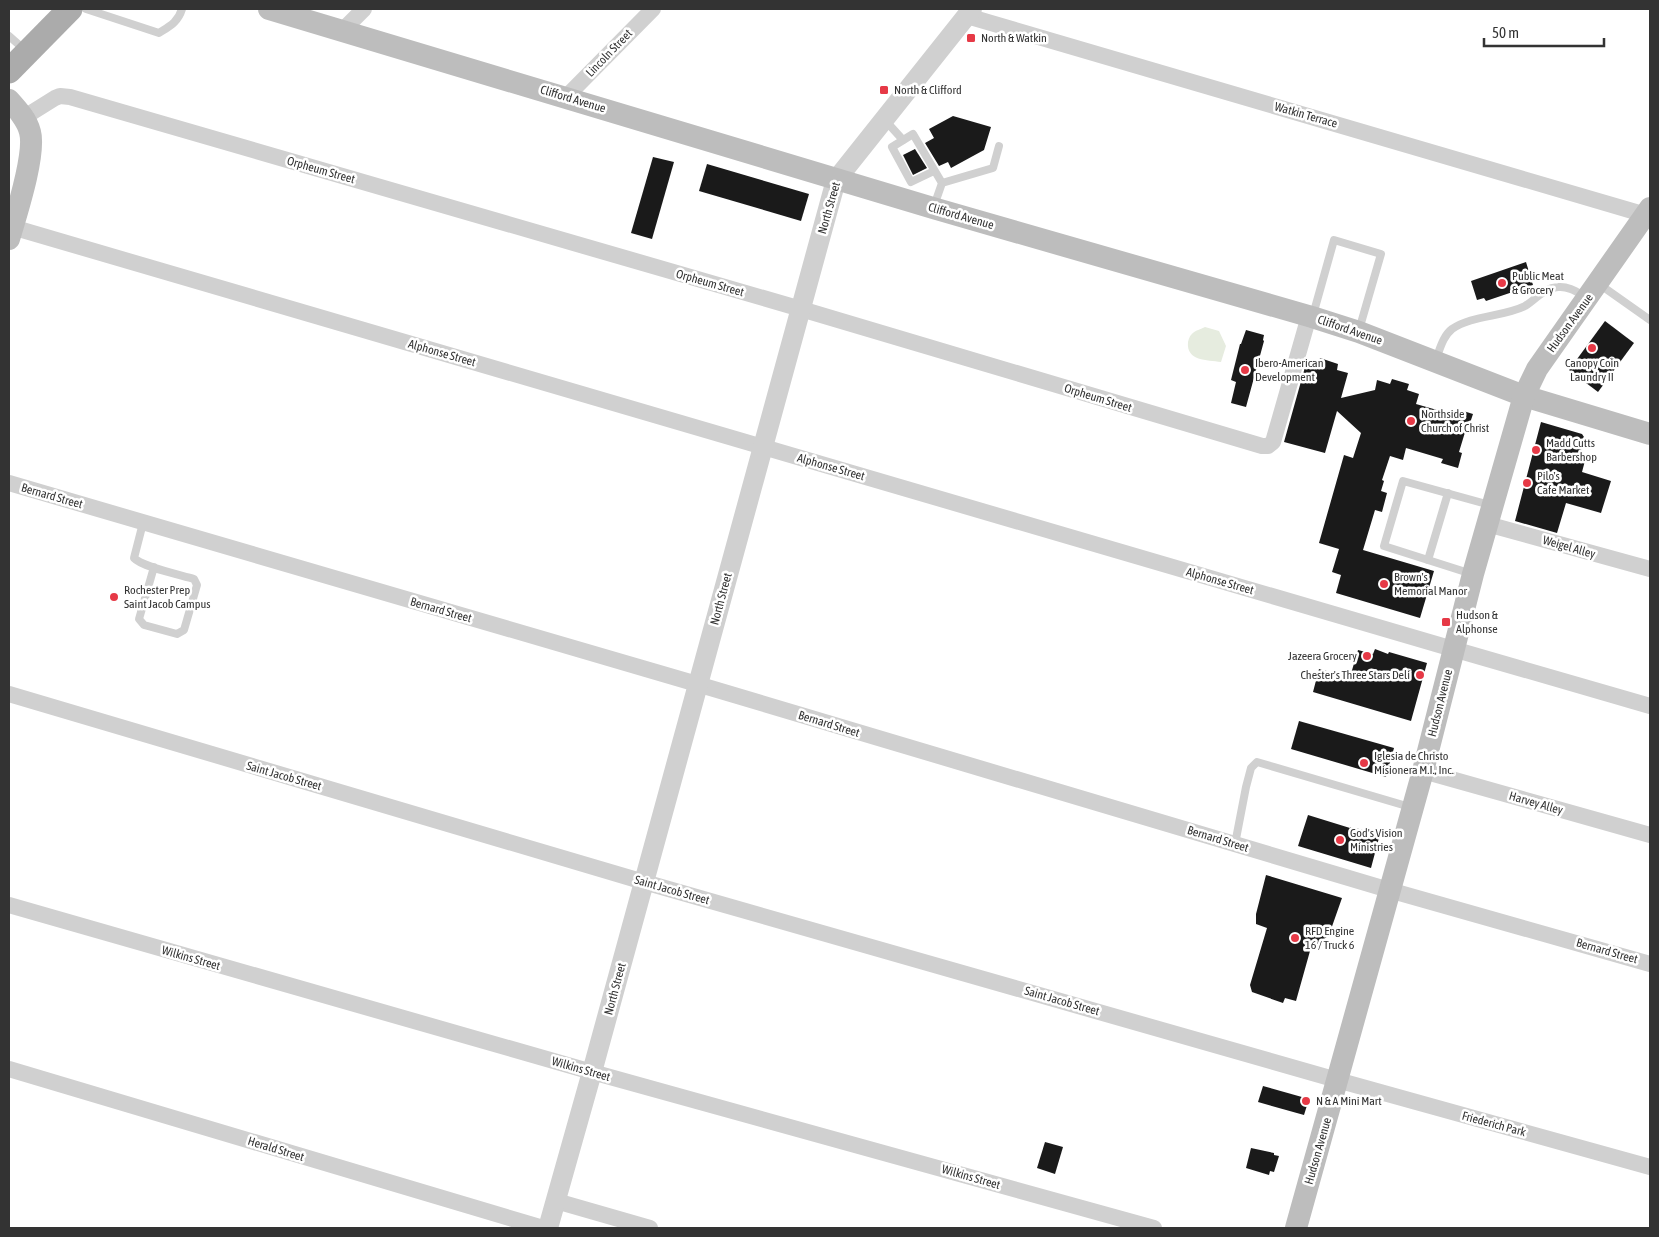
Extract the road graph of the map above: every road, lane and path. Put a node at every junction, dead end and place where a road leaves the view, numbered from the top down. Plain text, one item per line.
1 (182, 9) edge
2 (269, 9) edge
3 (364, 9) edge
4 (653, 9) edge
5 (70, 10) edge
6 (969, 12) edge
7 (343, 30) junction
8 (9, 36) edge
9 (28, 52) junction
10 (9, 71) edge
11 (566, 97) junction
12 (9, 100) edge
13 (24, 118) junction
14 (884, 119) junction
15 (903, 140) junction
16 (999, 146) dead end
17 (934, 171) junction
18 (836, 180) junction
19 (942, 184) junction
20 (933, 208) junction
21 (1648, 212) edge
22 (10, 233) edge
23 (1593, 290) junction
24 (801, 309) junction
25 (1311, 317) junction
26 (1650, 320) edge
27 (1358, 332) junction
28 (1435, 361) junction
29 (1524, 396) junction
30 (1650, 434) edge
31 (762, 446) junction
32 (9, 483) edge
33 (1448, 493) junction
34 (1490, 515) junction
35 (143, 522) junction
36 (1428, 560) junction
37 (154, 567) junction
38 (1650, 570) edge
39 (1473, 574) junction
40 (1453, 650) junction
41 (698, 684) junction
42 (9, 694) edge
43 (1650, 706) edge
44 (1423, 771) junction
45 (1412, 808) junction
46 (1650, 835) edge
47 (1235, 844) junction
48 (644, 882) junction
49 (1389, 890) junction
50 (9, 905) edge
51 (1650, 964) edge
52 (9, 1069) edge
53 (592, 1072) junction
54 (1337, 1080) junction
55 (1650, 1167) edge
56 (556, 1201) junction
57 (1301, 1227) edge
58 (543, 1228) edge
59 (548, 1228) edge
60 (650, 1228) edge
61 (1154, 1228) edge

1 - 5 lane
2 - 7 main road, Clifford Avenue
3 - 7 street
4 - 11 street, Lincoln Street
5 - 9 main road
6 - 14 street, North Street
6 - 21 street, Watkin Terrace
7 - 11 main road, Clifford Avenue
8 - 9 lane
9 - 10 main road
11 - 18 main road, Clifford Avenue
12 - 13 main road
13 - 22 main road
13 - 24 street, Orpheum Street
14 - 15 lane
14 - 18 street, North Street
15 - 17 lane
15 - 17 lane
16 - 19 lane
17 - 19 lane
18 - 20 main road, Clifford Avenue
18 - 24 street, North Street
19 - 20 lane
20 - 25 main road, Clifford Avenue
21 - 23 main road, Hudson Avenue
22 - 31 street, Alphonse Street
23 - 26 lane
23 - 28 lane
23 - 29 main road, Hudson Avenue
24 - 25 street, Orpheum Street
24 - 31 street, North Street
25 - 27 main road, Clifford Avenue
25 - 27 lane
27 - 28 main road, Clifford Avenue
28 - 29 main road, Clifford Avenue
29 - 30 main road, Clifford Avenue
29 - 34 main road, Hudson Avenue
31 - 40 street, Alphonse Street
31 - 41 street, North Street
32 - 35 street, Bernard Street
33 - 34 lane
33 - 36 lane
33 - 36 lane
34 - 38 street, Weigel Alley
34 - 39 main road, Hudson Avenue
35 - 37 lane
35 - 41 street, Bernard Street
36 - 39 lane
37 - 37 lane
39 - 40 main road, Hudson Avenue
40 - 43 street, Alphonse Street
40 - 44 main road, Hudson Avenue
41 - 47 street, Bernard Street
41 - 48 street, North Street
42 - 48 street, Saint Jacob Street
44 - 45 main road, Hudson Avenue
44 - 46 street, Harvey Alley
45 - 47 lane
45 - 49 main road, Hudson Avenue
47 - 49 street, Bernard Street
48 - 53 street, North Street
48 - 54 street, Saint Jacob Street
49 - 51 street, Bernard Street
49 - 54 main road, Hudson Avenue
50 - 53 street, Wilkins Street
52 - 58 street, Herald Street
53 - 56 street, North Street
53 - 61 street, Wilkins Street
54 - 55 street, Friederich Park
54 - 57 main road, Hudson Avenue
56 - 59 street, North Street
56 - 60 street

